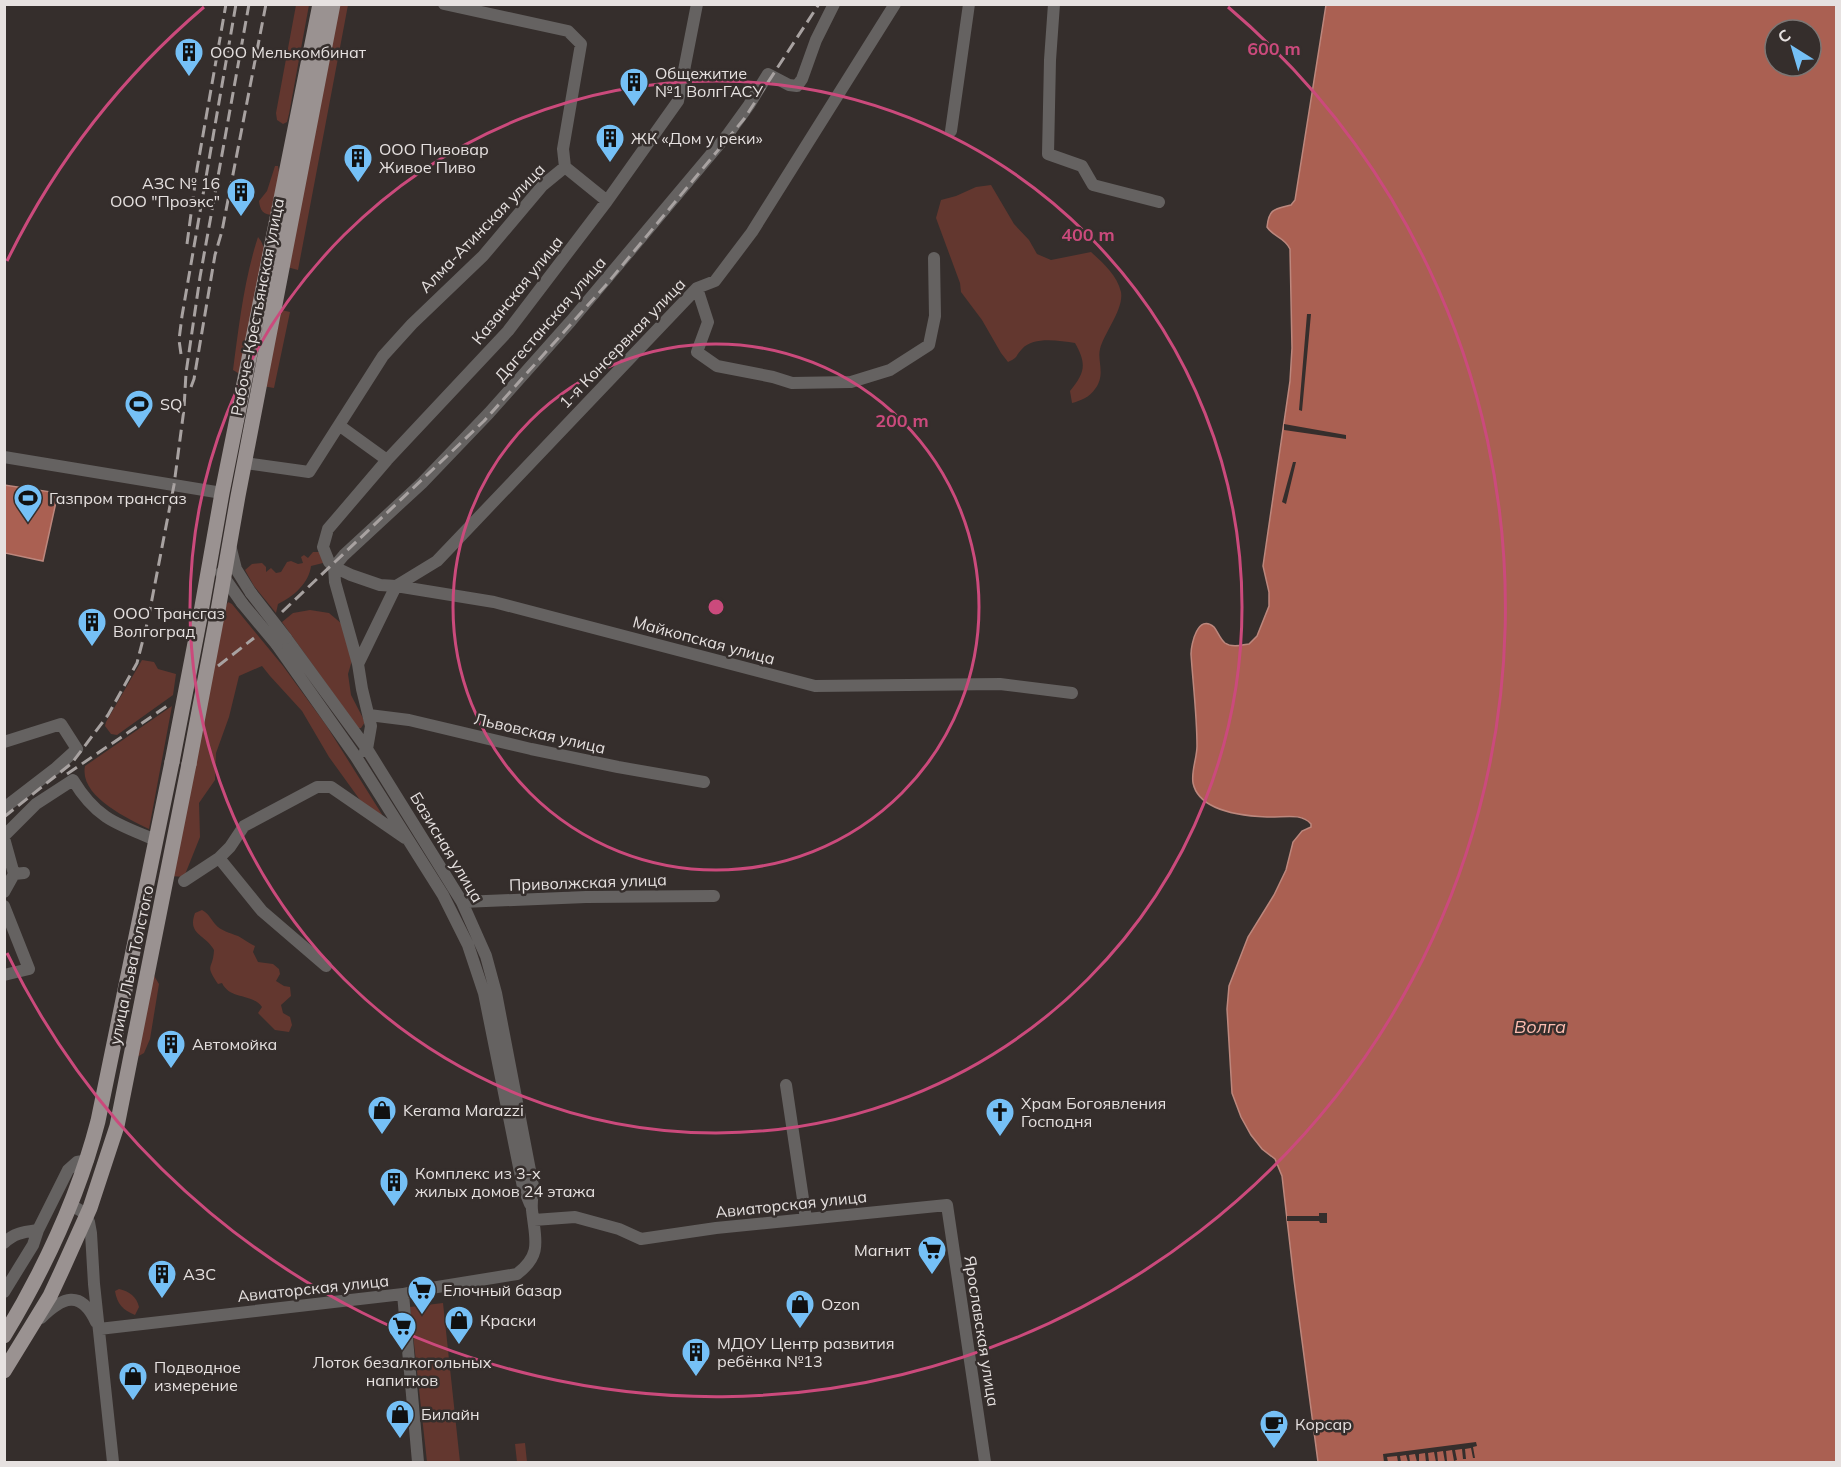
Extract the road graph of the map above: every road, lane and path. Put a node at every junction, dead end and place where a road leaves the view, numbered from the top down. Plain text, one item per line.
1 (320, 4) edge
2 (333, 4) edge
3 (444, 4) edge
4 (697, 4) edge
5 (834, 4) edge
6 (895, 4) edge
7 (969, 4) edge
8 (1054, 4) edge
9 (463, 6) edge
10 (951, 131) dead end
11 (565, 167) junction
12 (607, 201) junction
13 (1159, 202) dead end
14 (934, 258) dead end
15 (697, 288) junction
16 (340, 426) junction
17 (4, 457) edge
18 (387, 460) junction
19 (245, 463) junction
20 (222, 493) junction
21 (334, 567) junction
22 (222, 570) junction
23 (396, 586) junction
24 (220, 599) junction
25 (240, 600) junction
26 (217, 616) joint
27 (282, 641) junction
28 (358, 664) junction
29 (1072, 693) dead end
30 (369, 715) junction
31 (4, 742) edge
32 (367, 749) junction
33 (356, 757) junction
34 (172, 762) joint
35 (704, 782) dead end
36 (4, 808) edge
37 (4, 837) edge
38 (156, 840) junction
39 (409, 841) junction
40 (219, 858) junction
41 (184, 882) dead end
42 (4, 892) edge
43 (714, 896) dead end
44 (462, 902) junction
45 (4, 906) edge
46 (326, 966) dead end
47 (4, 975) edge
48 (786, 1085) dead end
49 (88, 1160) junction
50 (71, 1205) junction
51 (947, 1205) joint
52 (533, 1214) junction
53 (86, 1217) junction
54 (806, 1219) junction
55 (38, 1230) junction
56 (4, 1243) edge
57 (527, 1266) joint
58 (4, 1292) edge
59 (403, 1294) junction
60 (99, 1329) junction
61 (30, 1330) junction
62 (4, 1336) edge
63 (4, 1371) edge
64 (113, 1462) edge
65 (418, 1462) edge
66 (985, 1462) edge

1 - 20 main road, Рабоче-Крестьянская улица
2 - 19 main road, Рабоче-Крестьянская улица
3 - 9 street, Алма-Атинская улица
4 - 12 street, Казанская улица
5 - 21 street, Дагестанская улица
6 - 15 street, 1-я Консервная улица
7 - 10 street
8 - 13 street
9 - 11 street, Алма-Атинская улица
11 - 12 street
11 - 16 street, Алма-Атинская улица
12 - 18 street, Казанская улица
14 - 15 street
15 - 23 street, 1-я Консервная улица
16 - 18 street
16 - 19 street, Алма-Атинская улица
17 - 20 street
18 - 21 street, Казанская улица
19 - 22 main road, Рабоче-Крестьянская улица
20 - 22 main road, Рабоче-Крестьянская улица
21 - 23 street, Майкопская улица
21 - 28 street, Казанская улица
22 - 24 main road, Рабоче-Крестьянская улица
22 - 25 street
22 - 27 street, bridge
22 - 34 main road, Рабоче-Крестьянская улица, bridge
23 - 28 street
23 - 29 street, Майкопская улица
24 - 25 street
24 - 26 main road, Рабоче-Крестьянская улица
25 - 27 street, bridge
26 - 53 main road, улица Льва Толстого, bridge
27 - 32 street, Базисная улица
27 - 33 street, Базисная улица
28 - 30 street, Казанская улица
30 - 32 street, Казанская улица
30 - 35 street, Львовская улица
31 - 36 street
32 - 33 street
32 - 44 street, Базисная улица
33 - 39 street, Базисная улица
34 - 38 main road, улица Льва Толстого
37 - 38 street
37 - 42 street
38 - 49 main road, улица Льва Толстого
39 - 40 street
39 - 52 street, Базисная улица
40 - 41 street
40 - 46 street
43 - 44 street, Приволжская улица
44 - 52 street, Базисная улица
45 - 47 street
48 - 54 street
49 - 50 main road, улица Льва Толстого
49 - 55 street
50 - 53 street
50 - 62 main road, улица Льва Толстого
51 - 54 street, Авиаторская улица
51 - 66 street, Ярославская улица
52 - 54 street, Авиаторская улица
52 - 57 street, Базисная улица
53 - 60 street
53 - 61 main road, улица Льва Толстого
55 - 56 street
55 - 58 street
57 - 59 street, Авиаторская улица
59 - 60 street, Авиаторская улица
59 - 65 street
60 - 61 street
60 - 64 street
61 - 63 main road, улица Льва Толстого

